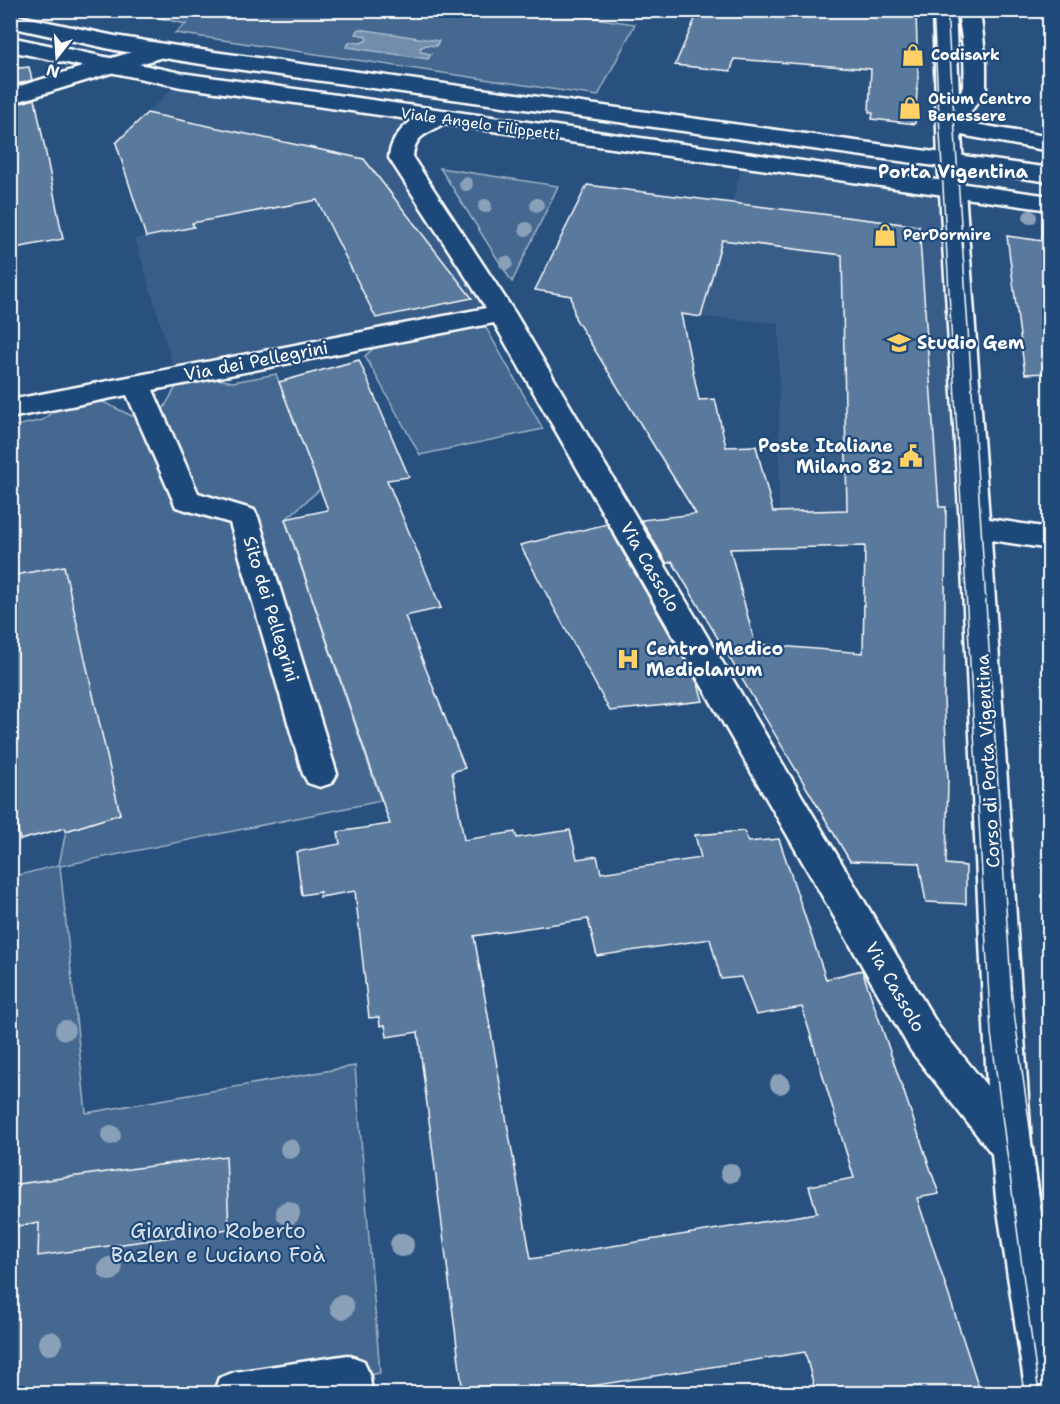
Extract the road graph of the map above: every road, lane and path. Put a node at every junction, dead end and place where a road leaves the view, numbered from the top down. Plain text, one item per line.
1 (944, 10) edge
2 (969, 10) edge
3 (10, 20) edge
4 (10, 44) edge
5 (158, 51) junction
6 (111, 67) junction
7 (10, 97) edge
8 (436, 118) junction
9 (949, 126) junction
10 (1050, 144) edge
11 (950, 160) junction
12 (1050, 175) edge
13 (952, 189) junction
14 (1050, 203) edge
15 (502, 313) junction
16 (137, 385) junction
17 (10, 409) edge
18 (975, 527) junction
19 (1050, 539) edge
20 (320, 774) dead end
21 (1011, 1142) junction
22 (235, 1394) edge
23 (350, 1394) edge
24 (1048, 1394) edge

1 - 9 street, Corso di Porta Vigentina
2 - 9 street
3 - 5 street, Viale Angelo Filippetti
4 - 6 street, Viale Angelo Filippetti
5 - 6 street
5 - 11 street, Viale Angelo Filippetti
6 - 7 street
6 - 8 street, Viale Angelo Filippetti
8 - 13 street, Viale Angelo Filippetti
8 - 15 street, Via Cassolo
9 - 10 street
9 - 11 street, Corso di Porta Vigentina
11 - 12 street, Viale Angelo Filippetti
11 - 13 street, Corso di Porta Vigentina
13 - 14 street, Viale Angelo Filippetti
13 - 18 street, Corso di Porta Vigentina
15 - 16 street, Via dei Pellegrini
15 - 21 street, Via Cassolo
16 - 17 street, Via dei Pellegrini
16 - 20 street, Sito dei Pellegrini
18 - 19 street
18 - 21 street, Corso di Porta Vigentina
21 - 24 street, Corso di Porta Vigentina
22 - 23 street

